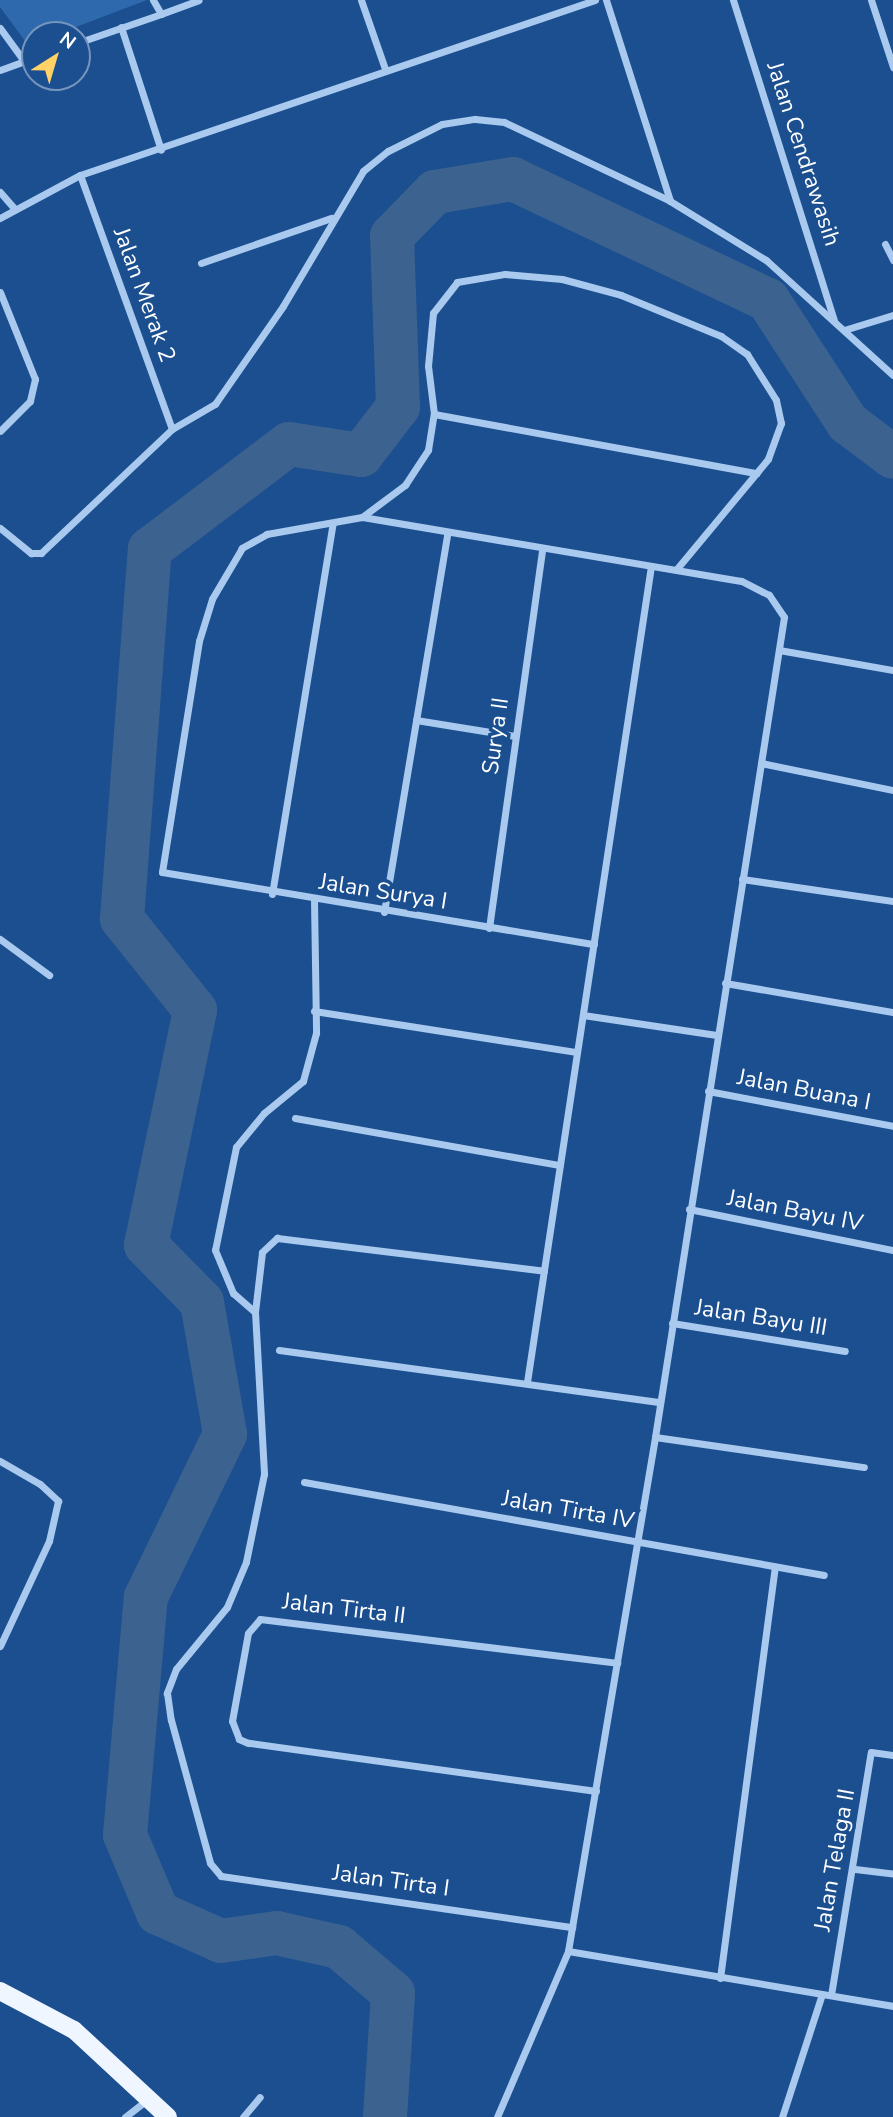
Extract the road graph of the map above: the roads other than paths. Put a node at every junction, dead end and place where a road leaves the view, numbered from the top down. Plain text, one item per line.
1 (153, 0) edge
2 (198, 0) edge
3 (361, 0) edge
4 (595, 0) edge
5 (606, 0) edge
6 (733, 0) edge
7 (871, 0) edge
8 (161, 14) junction
9 (121, 27) junction
10 (0, 28) edge
11 (91, 38) edge
12 (21, 57) edge
13 (21, 62) edge
14 (893, 67) edge
15 (385, 69) junction
16 (0, 70) edge
17 (161, 150) junction
18 (80, 175) junction
19 (0, 192) edge
20 (670, 201) junction
21 (14, 208) junction
22 (0, 218) edge
23 (332, 218) junction
24 (886, 244) dead end
25 (893, 260) edge
26 (201, 263) dead end
27 (0, 292) edge
28 (893, 315) edge
29 (834, 320) junction
30 (845, 330) junction
31 (893, 375) edge
32 (434, 414) junction
33 (172, 429) junction
34 (0, 431) edge
35 (757, 473) junction
36 (362, 517) junction
37 (333, 523) junction
38 (0, 528) edge
39 (447, 534) junction
40 (542, 549) junction
41 (651, 566) junction
42 (676, 570) junction
43 (779, 650) junction
44 (893, 670) edge
45 (416, 720) junction
46 (515, 736) junction
47 (761, 763) junction
48 (893, 790) edge
49 (742, 879) junction
50 (272, 894) junction
51 (314, 900) junction
52 (893, 901) edge
53 (384, 912) junction
54 (489, 928) junction
55 (0, 939) edge
56 (594, 944) junction
57 (49, 975) dead end
58 (725, 983) junction
59 (314, 1011) junction
60 (893, 1012) edge
61 (583, 1015) junction
62 (717, 1035) junction
63 (577, 1052) junction
64 (708, 1091) junction
65 (295, 1118) dead end
66 (893, 1126) edge
67 (560, 1165) junction
68 (689, 1209) junction
69 (893, 1250) edge
70 (544, 1271) junction
71 (255, 1312) junction
72 (672, 1323) junction
73 (279, 1350) dead end
74 (845, 1351) dead end
75 (527, 1382) junction
76 (658, 1402) junction
77 (655, 1437) junction
78 (0, 1461) edge
79 (864, 1467) dead end
80 (304, 1482) dead end
81 (637, 1542) junction
82 (775, 1567) junction
83 (824, 1575) dead end
84 (0, 1646) edge
85 (617, 1663) junction
86 (893, 1755) edge
87 (596, 1791) junction
88 (855, 1869) junction
89 (893, 1874) edge
90 (572, 1927) junction
91 (568, 1951) junction
92 (720, 1978) junction
93 (0, 1991) edge
94 (822, 1994) junction
95 (831, 1995) junction
96 (893, 2006) edge
97 (260, 2097) dead end
98 (159, 2111) edge
99 (125, 2117) edge
100 (243, 2117) edge
101 (497, 2117) edge
102 (782, 2117) edge

1 - 8 street
2 - 8 street
3 - 15 street
4 - 15 street
5 - 20 street
6 - 29 street, Jalan Cendrawasih
7 - 14 street
8 - 9 street
9 - 11 street
9 - 17 street
10 - 12 street
13 - 16 street
15 - 17 street
17 - 18 street
18 - 21 street
18 - 33 street, Jalan Merak 2
19 - 21 street
20 - 23 street
20 - 29 street
21 - 22 street
23 - 26 street
23 - 33 street
24 - 25 street
27 - 34 street
28 - 30 street
29 - 30 street
30 - 31 street
32 - 35 street
32 - 35 street
32 - 36 street
33 - 38 street
35 - 42 street
36 - 37 street
36 - 39 street
37 - 50 street
37 - 50 street, Jalan Surya I
39 - 40 street
39 - 45 street
40 - 41 street
40 - 46 street, Surya II
41 - 42 street
41 - 56 street
42 - 43 street
43 - 44 street
43 - 47 street
45 - 46 street
45 - 53 street
46 - 54 street, Surya II
47 - 48 street
47 - 49 street
49 - 52 street
49 - 58 street
50 - 51 street, Jalan Surya I
51 - 53 street, Jalan Surya I
51 - 59 street
53 - 54 street, Jalan Surya I
54 - 56 street, Jalan Surya I
55 - 57 street
56 - 61 street
58 - 60 street
58 - 62 street
59 - 63 street
59 - 71 street
61 - 62 street
61 - 63 street
62 - 64 street
63 - 67 street
64 - 66 street, Jalan Buana I
64 - 68 street
65 - 67 street
67 - 70 street
68 - 69 street, Jalan Bayu IV
68 - 72 street
70 - 71 street
70 - 75 street
71 - 90 street, Jalan Tirta I
72 - 74 street, Jalan Bayu III
72 - 76 street
73 - 75 street
75 - 76 street
76 - 77 street
77 - 79 street
77 - 81 street
78 - 84 street
80 - 81 street, Jalan Tirta IV
81 - 82 street, Jalan Tirta IV
81 - 85 street
82 - 83 street, Jalan Tirta IV
82 - 92 street
85 - 87 street
85 - 87 street, Jalan Tirta II
86 - 88 street, Jalan Telaga II
87 - 90 street
88 - 89 street
88 - 95 street, Jalan Telaga II
90 - 91 street
91 - 92 street
91 - 101 street
92 - 94 street
93 - 98 main road
94 - 95 street
94 - 102 street
95 - 96 street
97 - 100 street
98 - 99 street

